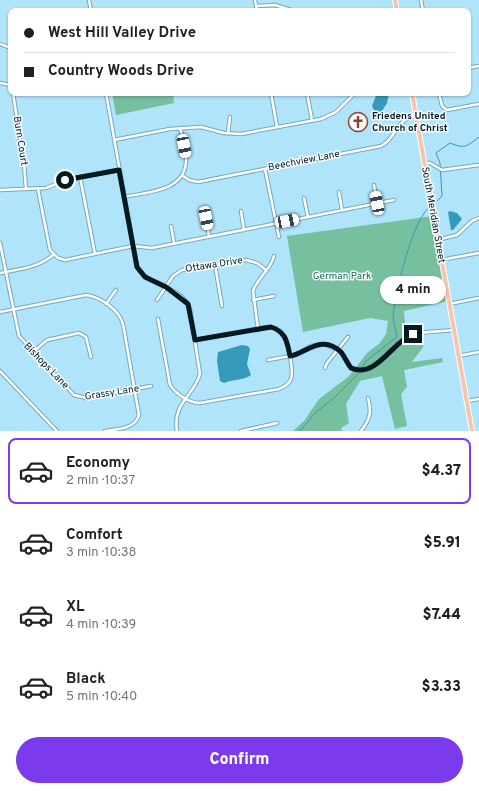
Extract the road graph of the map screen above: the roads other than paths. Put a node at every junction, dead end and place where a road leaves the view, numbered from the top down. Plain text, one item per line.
1 (255, 0) edge
2 (256, 6) joint
3 (286, 8) edge
4 (13, 96) edge
5 (107, 96) edge
6 (272, 96) edge
7 (308, 96) edge
8 (351, 96) edge
9 (413, 96) edge
10 (440, 96) edge
11 (479, 104) edge
12 (230, 116) dead end
13 (416, 116) junction
14 (312, 120) junction
15 (277, 127) junction
16 (180, 128) junction
17 (228, 133) junction
18 (114, 140) junction
19 (424, 163) junction
20 (479, 165) edge
21 (265, 169) junction
22 (119, 170) junction
23 (182, 175) junction
24 (80, 177) junction
25 (374, 185) dead end
26 (26, 189) junction
27 (38, 189) junction
28 (0, 190) edge
29 (339, 192) dead end
30 (124, 197) junction
31 (304, 198) dead end
32 (394, 200) dead end
33 (377, 203) junction
34 (342, 210) junction
35 (241, 211) dead end
36 (308, 217) junction
37 (206, 218) dead end
38 (479, 218) edge
39 (276, 223) junction
40 (171, 226) dead end
41 (244, 230) junction
42 (209, 236) junction
43 (279, 237) dead end
44 (437, 240) junction
45 (0, 243) edge
46 (174, 243) junction
47 (133, 246) junction
48 (479, 253) edge
49 (95, 254) junction
50 (53, 255) junction
51 (274, 256) dead end
52 (440, 260) junction
53 (215, 265) junction
54 (266, 270) junction
55 (5, 272) junction
56 (0, 273) edge
57 (166, 287) junction
58 (116, 290) dead end
59 (274, 296) dead end
60 (479, 298) edge
61 (158, 300) dead end
62 (253, 300) junction
63 (106, 304) junction
64 (448, 304) junction
65 (222, 306) dead end
66 (12, 309) junction
67 (0, 312) edge
68 (158, 319) dead end
69 (258, 329) junction
70 (453, 330) junction
71 (348, 337) dead end
72 (195, 340) junction
73 (337, 350) junction
74 (33, 352) junction
75 (479, 352) edge
76 (290, 356) junction
77 (458, 356) junction
78 (91, 357) dead end
79 (268, 360) dead end
80 (326, 368) dead end
81 (0, 371) edge
82 (151, 386) dead end
83 (135, 389) junction
84 (74, 394) joint
85 (185, 398) junction
86 (368, 398) dead end
87 (479, 399) edge
88 (466, 401) junction
89 (278, 423) dead end
90 (55, 430) edge
91 (105, 431) edge
92 (177, 431) edge
93 (241, 431) edge
94 (361, 431) edge
95 (472, 431) edge

1 - 2 street
2 - 3 street
4 - 26 street, Burn Court
5 - 18 street
6 - 15 street
7 - 14 street
8 - 14 street
9 - 13 main road, South Meridian Street
10 - 11 street
12 - 17 street
13 - 19 main road, South Meridian Street
13 - 21 street, Beechview Lane
14 - 15 street
15 - 17 street
16 - 17 street
16 - 18 street
16 - 23 street
18 - 22 street
19 - 20 street
19 - 44 main road, South Meridian Street
21 - 23 street, Beechview Lane
21 - 39 street
22 - 24 street
22 - 30 street
23 - 30 street
24 - 27 street
24 - 49 street
25 - 33 street
26 - 27 street
26 - 28 street
27 - 50 street
29 - 34 street
30 - 47 street
31 - 36 street
32 - 33 street
33 - 34 street
34 - 36 street
35 - 41 street
36 - 39 street
37 - 42 street
38 - 44 street
39 - 41 street
39 - 43 street
40 - 46 street
41 - 42 street
42 - 46 street
44 - 52 main road, South Meridian Street
45 - 55 street, Bishops Lane
46 - 47 street
47 - 49 street
47 - 57 street
48 - 52 street
49 - 50 street
50 - 55 street
51 - 54 street
52 - 64 main road, South Meridian Street
53 - 54 street, Ottawa Drive
53 - 57 street, Ottawa Drive
53 - 65 street
54 - 62 street
55 - 56 street
55 - 66 street, Bishops Lane
57 - 61 street, Ottawa Drive
57 - 72 street
58 - 63 street
59 - 62 street
60 - 64 street
62 - 69 street
63 - 66 street
63 - 83 street
64 - 70 main road, South Meridian Street
66 - 67 street
66 - 74 street, Bishops Lane
68 - 85 street
69 - 72 street
69 - 76 street
70 - 73 street
70 - 77 main road, South Meridian Street
71 - 73 street
72 - 85 street
73 - 76 street
73 - 80 street
74 - 78 street
74 - 84 street, Bishops Lane
75 - 77 street
76 - 79 street
76 - 85 street
77 - 88 main road, South Meridian Street
81 - 90 street
82 - 83 street, Grassy Lane
83 - 84 street, Grassy Lane
83 - 91 street
85 - 92 street
86 - 94 street
87 - 88 street
88 - 95 main road, South Meridian Street
89 - 93 street

